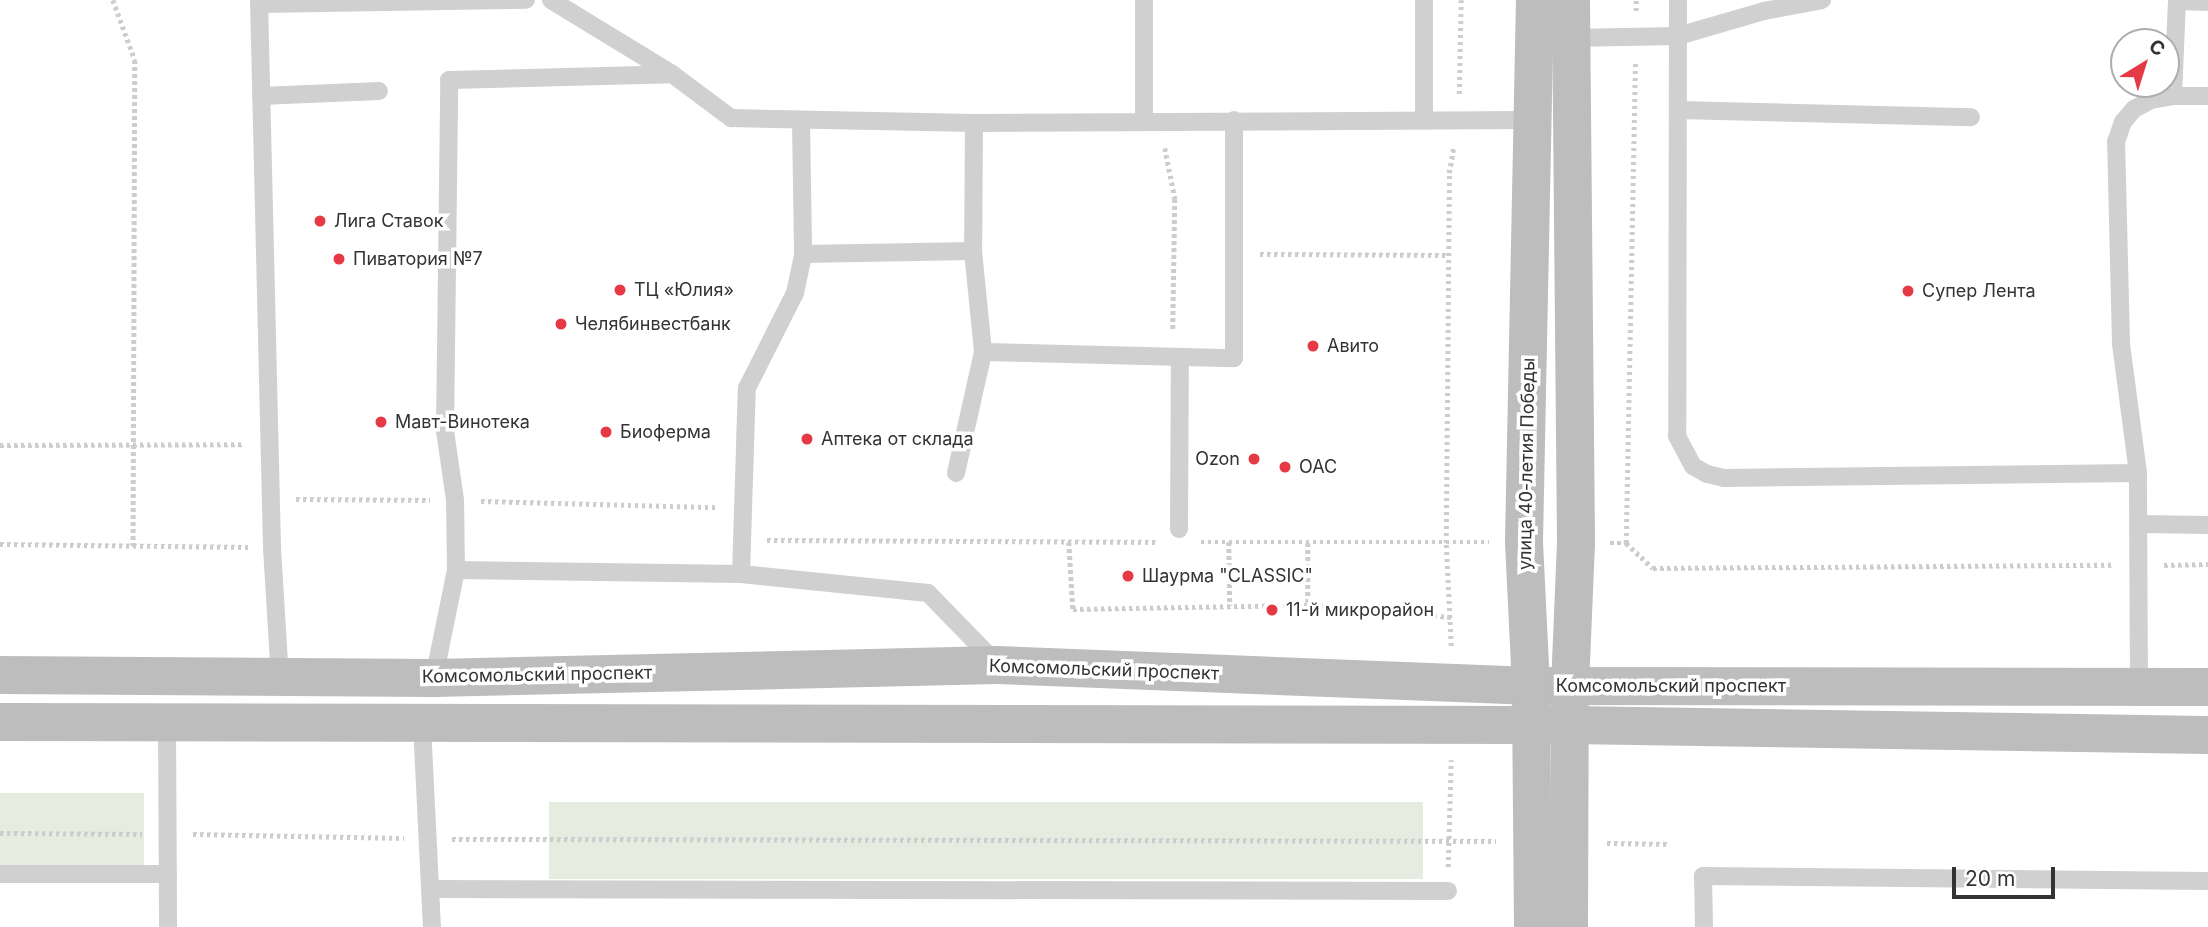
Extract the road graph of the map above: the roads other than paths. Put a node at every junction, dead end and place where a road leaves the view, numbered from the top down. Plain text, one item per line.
1 (526, 0) edge
2 (551, 0) edge
3 (1144, 0) edge
4 (1424, 0) edge
5 (1535, 0) edge
6 (1571, 0) edge
7 (1678, 0) edge
8 (1822, 0) edge
9 (259, 2) edge
10 (2208, 2) edge
11 (1764, 5) edge
12 (2176, 28) edge
13 (1678, 36) junction
14 (1571, 38) junction
15 (672, 74) junction
16 (379, 91) dead end
17 (261, 96) junction
18 (2180, 96) edge
19 (2208, 96) edge
20 (2162, 98) edge
21 (1678, 110) junction
22 (1971, 117) dead end
23 (1424, 119) junction
24 (1152, 120) junction
25 (1234, 120) junction
26 (1534, 120) junction
27 (801, 121) junction
28 (974, 123) junction
29 (973, 251) junction
30 (803, 254) junction
31 (983, 352) junction
32 (1176, 357) junction
33 (956, 472) dead end
34 (2138, 473) junction
35 (2139, 524) junction
36 (2208, 525) edge
37 (1184, 535) road end
38 (456, 570) junction
39 (741, 574) junction
40 (997, 664) junction
41 (0, 675) edge
42 (434, 678) junction
43 (280, 679) junction
44 (1531, 686) junction
45 (1570, 686) junction
46 (2139, 687) junction
47 (2208, 687) edge
48 (0, 722) edge
49 (167, 723) junction
50 (422, 724) junction
51 (1532, 725) junction
52 (1571, 725) junction
53 (2208, 735) edge
54 (1551, 842) junction
55 (0, 874) edge
56 (168, 874) junction
57 (2208, 881) edge
58 (431, 889) junction
59 (1448, 891) road end
60 (168, 927) edge
61 (432, 927) edge
62 (1533, 927) edge
63 (1569, 927) edge
64 (1704, 927) edge

1 - 9 lane
2 - 15 lane
3 - 24 lane
4 - 23 lane
5 - 26 main road, улица 40-летия Победы
6 - 14 main road, улица 40-летия Победы
7 - 13 lane
8 - 11 lane
9 - 17 lane
10 - 12 lane
11 - 13 lane
13 - 14 lane
13 - 21 lane
14 - 45 main road, улица 40-летия Победы
15 - 27 lane
15 - 38 lane
16 - 17 lane
17 - 43 lane
18 - 19 lane
20 - 34 lane
21 - 22 lane
21 - 34 lane
23 - 25 lane
23 - 26 lane
24 - 25 lane
24 - 28 lane
25 - 32 lane
26 - 44 main road, улица 40-летия Победы
27 - 28 lane
27 - 30 lane
28 - 29 lane
29 - 30 lane
29 - 31 lane
30 - 39 lane
31 - 32 lane
31 - 33 lane
32 - 37 lane
34 - 35 lane
35 - 36 lane
35 - 46 lane
38 - 39 lane
38 - 42 lane
39 - 40 lane
40 - 42 main road, Комсомольский проспект
40 - 44 main road, Комсомольский проспект
41 - 43 main road, Комсомольский проспект
42 - 43 main road, Комсомольский проспект
44 - 45 main road, Комсомольский проспект
44 - 51 main road, улица 40-летия Победы
45 - 46 main road, Комсомольский проспект
45 - 52 main road, улица 40-летия Победы
46 - 47 main road, Комсомольский проспект
48 - 49 main road
49 - 50 main road
49 - 56 lane
50 - 51 main road
50 - 58 lane
51 - 52 main road
51 - 54 main road, улица 40-летия Победы
52 - 53 main road
52 - 54 main road, улица 40-летия Победы
54 - 62 main road, улица 40-летия Победы
54 - 63 main road, улица 40-летия Победы
55 - 56 lane
56 - 60 lane
57 - 64 lane
58 - 59 lane
58 - 61 lane

